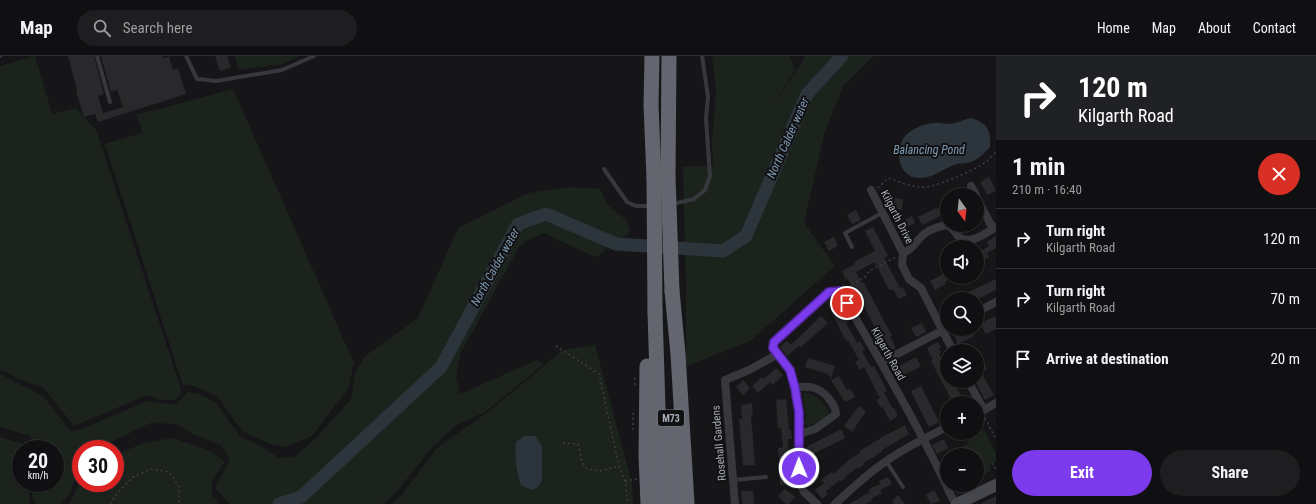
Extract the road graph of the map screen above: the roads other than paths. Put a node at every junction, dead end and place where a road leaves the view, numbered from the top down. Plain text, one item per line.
1 (97, 56) edge
2 (186, 56) edge
3 (314, 56) edge
4 (652, 56) edge
5 (669, 56) edge
6 (702, 56) edge
7 (110, 102) dead end
8 (604, 169) dead end
9 (661, 177) junction
10 (871, 190) road end
11 (657, 206) dead end
12 (664, 206) dead end
13 (984, 210) edge
14 (882, 213) junction
15 (940, 226) edge
16 (995, 228) edge
17 (971, 240) edge
18 (852, 247) dead end
19 (903, 254) junction
20 (996, 302) edge
21 (984, 308) edge
22 (940, 320) edge
23 (662, 330) junction
24 (940, 332) edge
25 (778, 354) junction
26 (882, 362) junction
27 (794, 387) junction
28 (996, 403) edge
29 (984, 410) edge
30 (940, 430) edge
31 (799, 434) junction
32 (923, 439) junction
33 (886, 461) junction
34 (939, 469) joint
35 (766, 477) dead end
36 (733, 480) junction
37 (996, 485) edge
38 (903, 486) dead end
39 (648, 504) edge
40 (661, 504) edge
41 (675, 504) edge
42 (687, 504) edge
43 (735, 504) edge
44 (817, 504) edge
45 (835, 504) edge
46 (956, 504) edge

1 - 7 lane
2 - 3 lane
4 - 9 highway, M73
5 - 9 highway, M73
6 - 12 lane
8 - 11 lane
9 - 23 highway, M73, bridge
9 - 23 highway, M73, bridge
10 - 14 street, Kilgarth Drive
13 - 16 street, Kilgarth Drive
14 - 18 lane
14 - 19 street, Kilgarth Drive
15 - 19 street, Kilgarth Drive
16 - 17 street, Kilgarth Drive
19 - 22 street, Kilgarth Drive
20 - 21 street
23 - 39 highway, M73
23 - 40 highway, M73
23 - 41 highway, M73
23 - 42 highway
24 - 26 street
25 - 26 street, Kilgarth Road
25 - 27 street
25 - 36 street, Rosehall Gardens
26 - 32 street, Kilgarth Road
27 - 31 street
27 - 31 street
28 - 29 street
30 - 32 street
31 - 44 street
32 - 33 street
32 - 34 street, Kilgarth Road
33 - 38 lane
33 - 45 street
34 - 46 street, Kilgarth Road
35 - 36 lane
36 - 43 street, Rosehall Gardens
37 - 46 street

